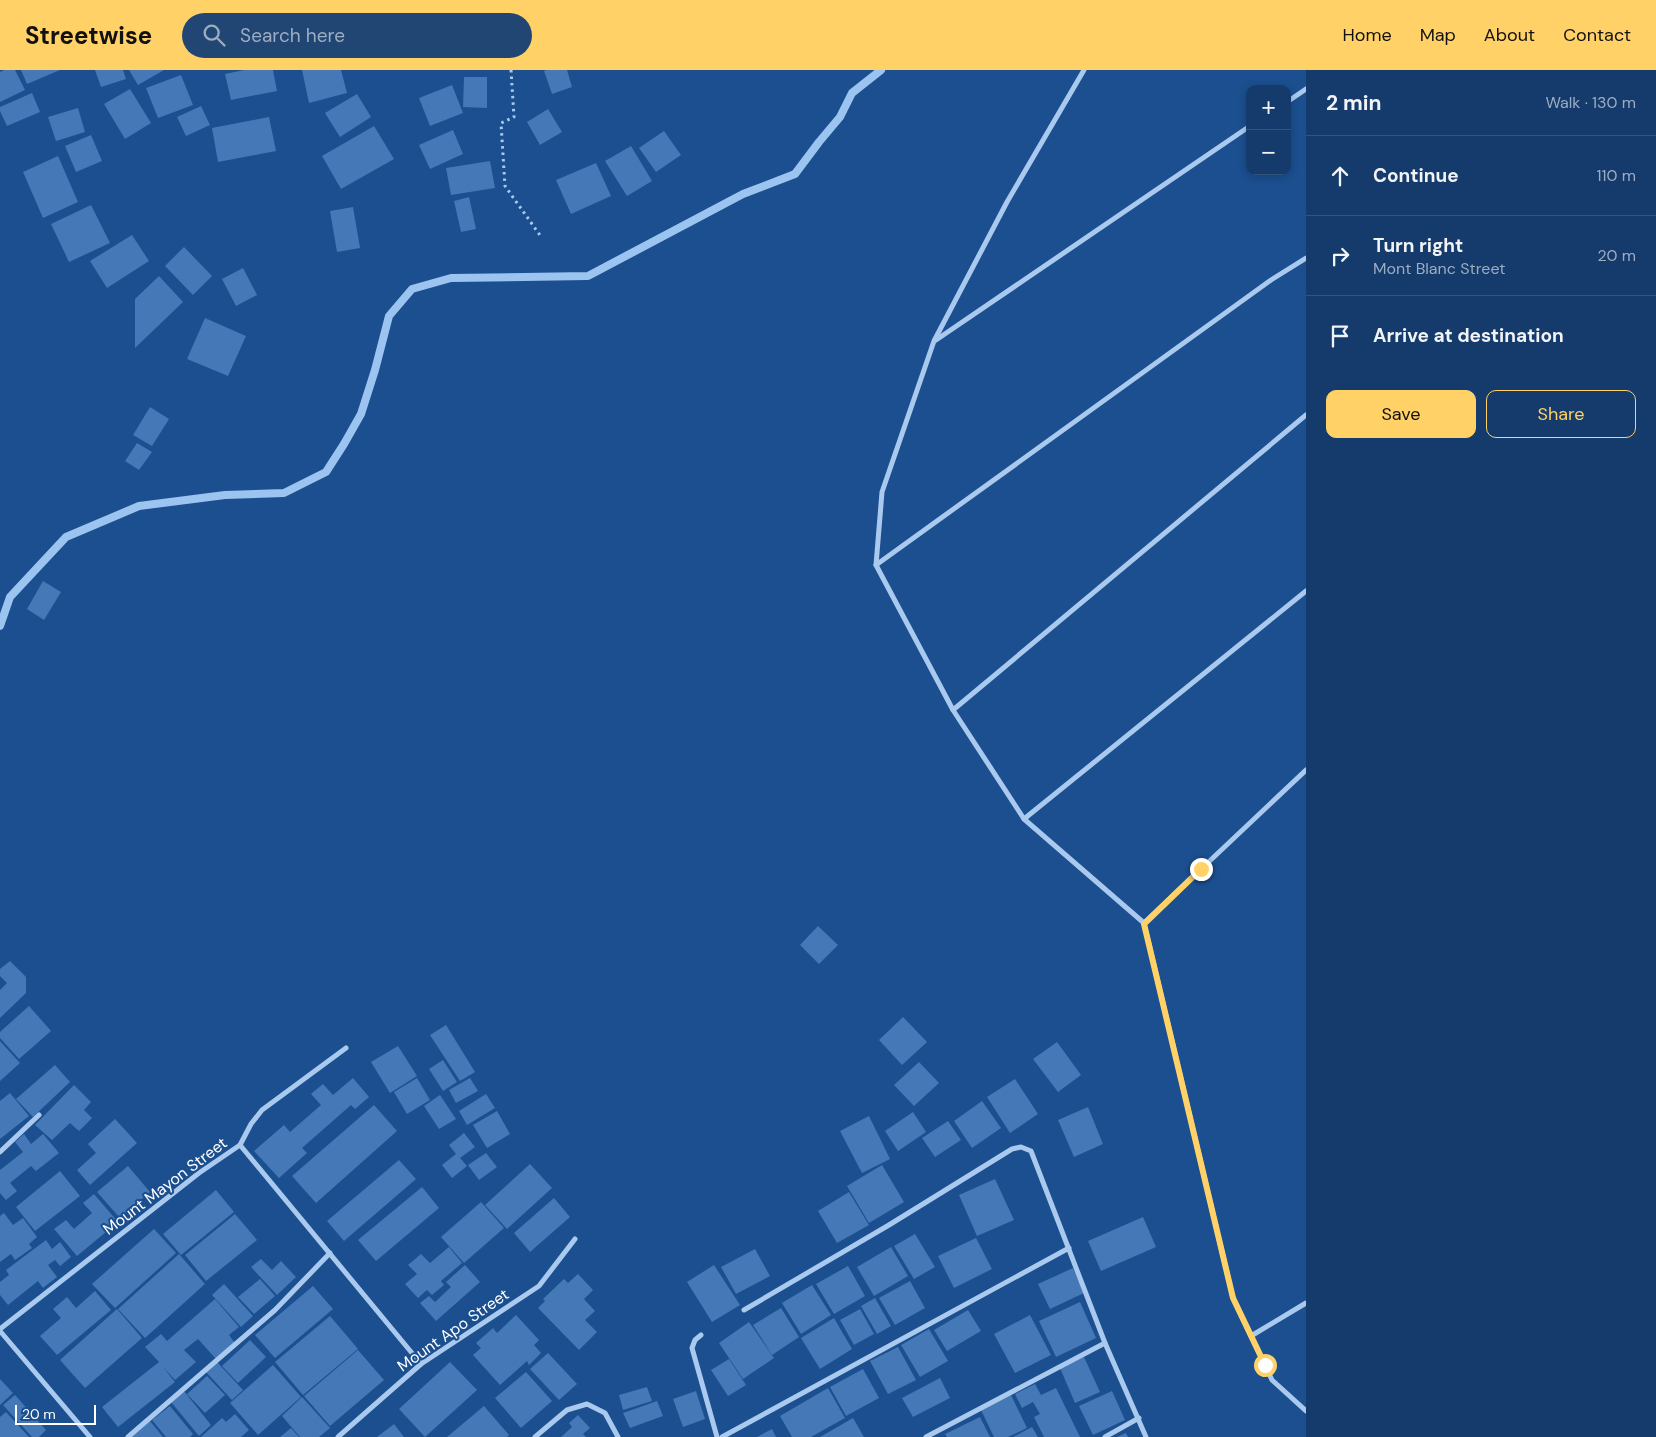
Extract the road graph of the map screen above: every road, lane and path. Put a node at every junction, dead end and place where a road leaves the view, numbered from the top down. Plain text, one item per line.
1 (512, 70) edge
2 (1084, 70) edge
3 (1306, 89) edge
4 (1291, 99) edge
5 (1246, 129) edge
6 (542, 238) dead end
7 (1306, 258) edge
8 (934, 341) junction
9 (1306, 415) edge
10 (876, 565) junction
11 (1306, 591) edge
12 (953, 710) junction
13 (1306, 770) edge
14 (1024, 819) junction
15 (1144, 924) junction
16 (346, 1048) dead end
17 (39, 1115) dead end
18 (240, 1145) junction
19 (0, 1152) edge
20 (575, 1239) dead end
21 (1069, 1248) junction
22 (330, 1253) junction
23 (1306, 1303) edge
24 (744, 1310) dead end
25 (0, 1330) edge
26 (701, 1336) dead end
27 (1251, 1336) junction
28 (1105, 1343) junction
29 (421, 1364) junction
30 (1306, 1412) edge
31 (1138, 1418) junction
32 (90, 1437) edge
33 (128, 1437) edge
34 (338, 1437) edge
35 (535, 1437) edge
36 (618, 1437) edge
37 (718, 1437) edge
38 (722, 1437) edge
39 (926, 1437) edge
40 (1105, 1437) edge
41 (1146, 1437) edge

1 - 6 path
2 - 8 street
3 - 4 street
5 - 8 street
7 - 10 street
8 - 10 street
9 - 12 street
10 - 12 street
11 - 14 street
12 - 14 street
13 - 15 street
14 - 15 street
15 - 27 street
16 - 18 street
17 - 19 street
18 - 22 street, Mount Mayon Street
18 - 25 street, Mount Mayon Street
20 - 29 street, Mount Apo Street
21 - 24 street
21 - 28 street
21 - 38 street
22 - 29 street, Mount Mayon Street
22 - 33 street
23 - 27 street
25 - 32 street
26 - 37 street
27 - 30 street
28 - 31 street
28 - 39 street
29 - 34 street, Mount Apo Street
31 - 40 street
31 - 41 street
35 - 36 street

